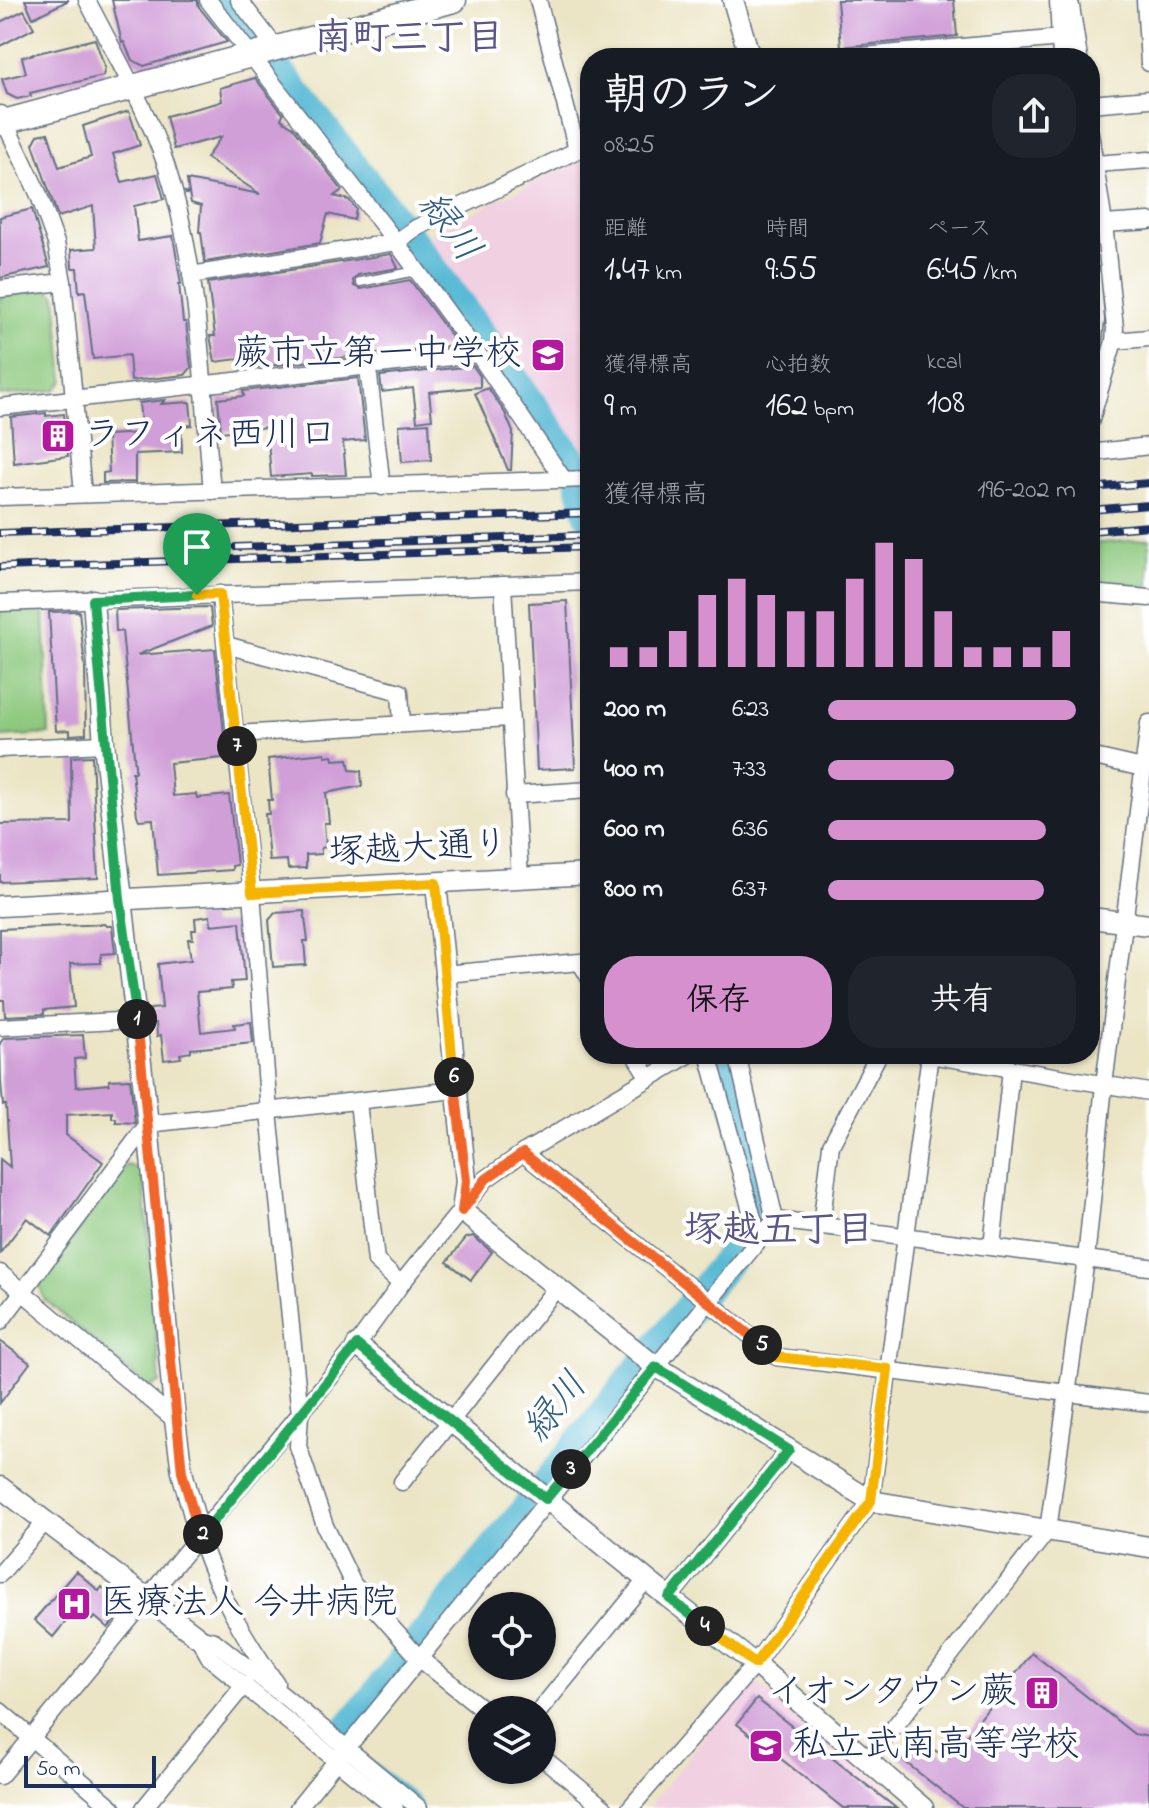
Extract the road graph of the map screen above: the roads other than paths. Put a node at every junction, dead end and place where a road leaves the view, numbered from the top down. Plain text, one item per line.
1 (87, 0) edge
2 (208, 0) edge
3 (239, 0) edge
4 (538, 0) edge
5 (733, 0) edge
6 (1062, 0) edge
7 (1145, 0) edge
8 (443, 2) edge
9 (747, 48) edge
10 (1062, 48) edge
11 (1077, 48) edge
12 (262, 52) junction
13 (1149, 63) edge
14 (132, 88) junction
15 (1149, 99) edge
16 (1100, 103) edge
17 (2, 119) edge
18 (580, 134) edge
19 (580, 149) edge
20 (1149, 160) edge
21 (1100, 164) edge
22 (1100, 197) edge
23 (1149, 221) edge
24 (1104, 224) junction
25 (396, 242) junction
26 (417, 271) junction
27 (191, 275) junction
28 (63, 282) junction
29 (360, 282) dead end
30 (0, 289) edge
31 (1149, 338) edge
32 (1114, 341) junction
33 (478, 354) junction
34 (368, 368) junction
35 (202, 386) junction
36 (1100, 389) edge
37 (75, 399) junction
38 (0, 407) edge
39 (1149, 446) edge
40 (1100, 452) edge
41 (580, 479) edge
42 (564, 480) junction
43 (382, 487) junction
44 (212, 491) junction
45 (83, 494) junction
46 (0, 497) edge
47 (580, 582) edge
48 (503, 585) junction
49 (220, 594) junction
50 (1100, 594) edge
51 (1149, 598) edge
52 (93, 600) junction
53 (0, 603) edge
54 (226, 645) junction
55 (510, 718) junction
56 (1149, 723) edge
57 (402, 724) junction
58 (236, 734) junction
59 (104, 744) junction
60 (0, 749) edge
61 (1100, 758) edge
62 (1143, 768) junction
63 (580, 791) edge
64 (514, 795) junction
65 (580, 875) edge
66 (520, 878) junction
67 (436, 883) junction
68 (252, 893) junction
69 (120, 899) junction
70 (0, 906) edge
71 (1100, 919) edge
72 (1126, 922) junction
73 (1149, 925) edge
74 (580, 962) edge
75 (444, 974) junction
76 (137, 1020) junction
77 (0, 1027) edge
78 (640, 1064) edge
79 (673, 1064) edge
80 (711, 1064) edge
81 (739, 1064) edge
82 (874, 1064) edge
83 (927, 1064) edge
84 (983, 1064) edge
85 (1011, 1069) junction
86 (649, 1078) junction
87 (1104, 1085) junction
88 (455, 1090) junction
89 (1149, 1092) edge
90 (358, 1102) junction
91 (269, 1112) junction
92 (148, 1124) junction
93 (523, 1153) junction
94 (462, 1211) junction
95 (775, 1220) junction
96 (821, 1226) junction
97 (906, 1236) junction
98 (759, 1239) junction
99 (992, 1247) junction
100 (1086, 1259) junction
101 (1148, 1263) edge
102 (0, 1273) edge
103 (401, 1284) junction
104 (558, 1286) junction
105 (23, 1292) junction
106 (704, 1297) junction
107 (0, 1322) edge
108 (357, 1345) junction
109 (648, 1361) junction
110 (888, 1369) junction
111 (1068, 1393) junction
112 (1149, 1403) edge
113 (300, 1414) junction
114 (175, 1420) junction
115 (451, 1422) junction
116 (789, 1450) junction
117 (402, 1482) dead end
118 (0, 1487) edge
119 (541, 1495) junction
120 (871, 1501) junction
121 (45, 1522) junction
122 (1048, 1530) junction
123 (200, 1537) junction
124 (1149, 1547) edge
125 (0, 1574) edge
126 (646, 1580) junction
127 (669, 1598) junction
128 (148, 1599) junction
129 (198, 1637) junction
130 (414, 1653) junction
131 (755, 1664) junction
132 (245, 1684) junction
133 (551, 1696) edge
134 (468, 1697) edge
135 (286, 1698) junction
136 (0, 1711) edge
137 (32, 1739) junction
138 (340, 1751) junction
139 (867, 1762) junction
140 (556, 1769) edge
141 (0, 1776) edge
142 (113, 1808) edge
143 (144, 1808) edge
144 (298, 1808) edge
145 (395, 1808) edge
146 (419, 1808) edge
147 (604, 1808) edge
148 (630, 1808) edge
149 (923, 1808) edge

1 - 14 street
2 - 12 street
3 - 12 street
4 - 18 street
5 - 9 street
6 - 10 street
6 - 11 street
7 - 13 street
8 - 12 main road
12 - 14 main road
12 - 25 street
14 - 17 main road
14 - 27 street
15 - 16 street
17 - 28 street
19 - 25 street
20 - 21 street
22 - 24 street
23 - 24 street
24 - 32 street
25 - 26 street
25 - 27 street
26 - 29 lane
26 - 33 street
27 - 35 street
28 - 30 street
28 - 37 street
31 - 32 street
32 - 36 street
33 - 34 street
33 - 42 street
34 - 35 street
34 - 43 street
35 - 37 street
35 - 44 street
37 - 38 street
37 - 45 street
39 - 40 street
41 - 42 street
42 - 43 street
43 - 44 street
44 - 45 street
45 - 46 street
47 - 48 street
48 - 49 street
48 - 55 street
49 - 52 street
49 - 54 street
50 - 51 street
52 - 53 street
52 - 59 street
54 - 57 street
54 - 58 street
55 - 57 street
55 - 64 street
56 - 62 street
57 - 58 street
58 - 68 street
59 - 60 street
59 - 69 street
61 - 62 street
62 - 72 street
63 - 64 street
64 - 66 street
65 - 66 street, 塚越大通り
66 - 67 street, 塚越大通り
67 - 68 street, 塚越大通り
67 - 75 street
68 - 69 street, 塚越大通り
68 - 91 street
69 - 70 street, 塚越大通り
69 - 76 street
71 - 72 street
72 - 73 street
72 - 87 street
74 - 75 street
75 - 88 street
76 - 77 street
76 - 92 street
78 - 86 street
79 - 86 street
80 - 98 street
81 - 95 street
82 - 96 street
83 - 97 street
84 - 85 street
85 - 87 street
85 - 99 street
86 - 93 street
87 - 89 street
87 - 100 street
88 - 90 street
88 - 94 street
90 - 91 street
90 - 103 street
91 - 92 street
91 - 113 street
92 - 105 street
92 - 114 street
93 - 94 street
93 - 106 street
94 - 103 street
94 - 104 street
95 - 96 street
95 - 98 street
96 - 97 street
97 - 99 street
97 - 110 street
98 - 106 street
99 - 100 street
100 - 101 street
100 - 111 street
102 - 105 street
103 - 108 street
104 - 109 street
104 - 115 street
105 - 107 street
105 - 114 street
106 - 109 street
106 - 110 street
108 - 113 street
108 - 115 street
109 - 116 street
109 - 119 street
110 - 111 street
110 - 120 street
111 - 112 street
111 - 122 street
113 - 123 street
113 - 130 street
114 - 123 street
115 - 117 street
115 - 119 street
116 - 120 street
116 - 127 street
118 - 121 street
119 - 126 street
119 - 130 street
120 - 122 street
120 - 131 street
121 - 125 street
121 - 128 street
122 - 124 street
122 - 139 street
123 - 128 street
123 - 135 street
126 - 127 street
126 - 133 street
127 - 131 street
128 - 129 street
128 - 137 street
129 - 132 street
129 - 135 street
130 - 134 street
130 - 138 street
131 - 139 street
131 - 148 street
132 - 138 street
132 - 143 street
135 - 138 street
136 - 137 street
137 - 141 street
137 - 142 street
138 - 144 street
138 - 145 street
138 - 146 street
139 - 149 street
140 - 147 street

